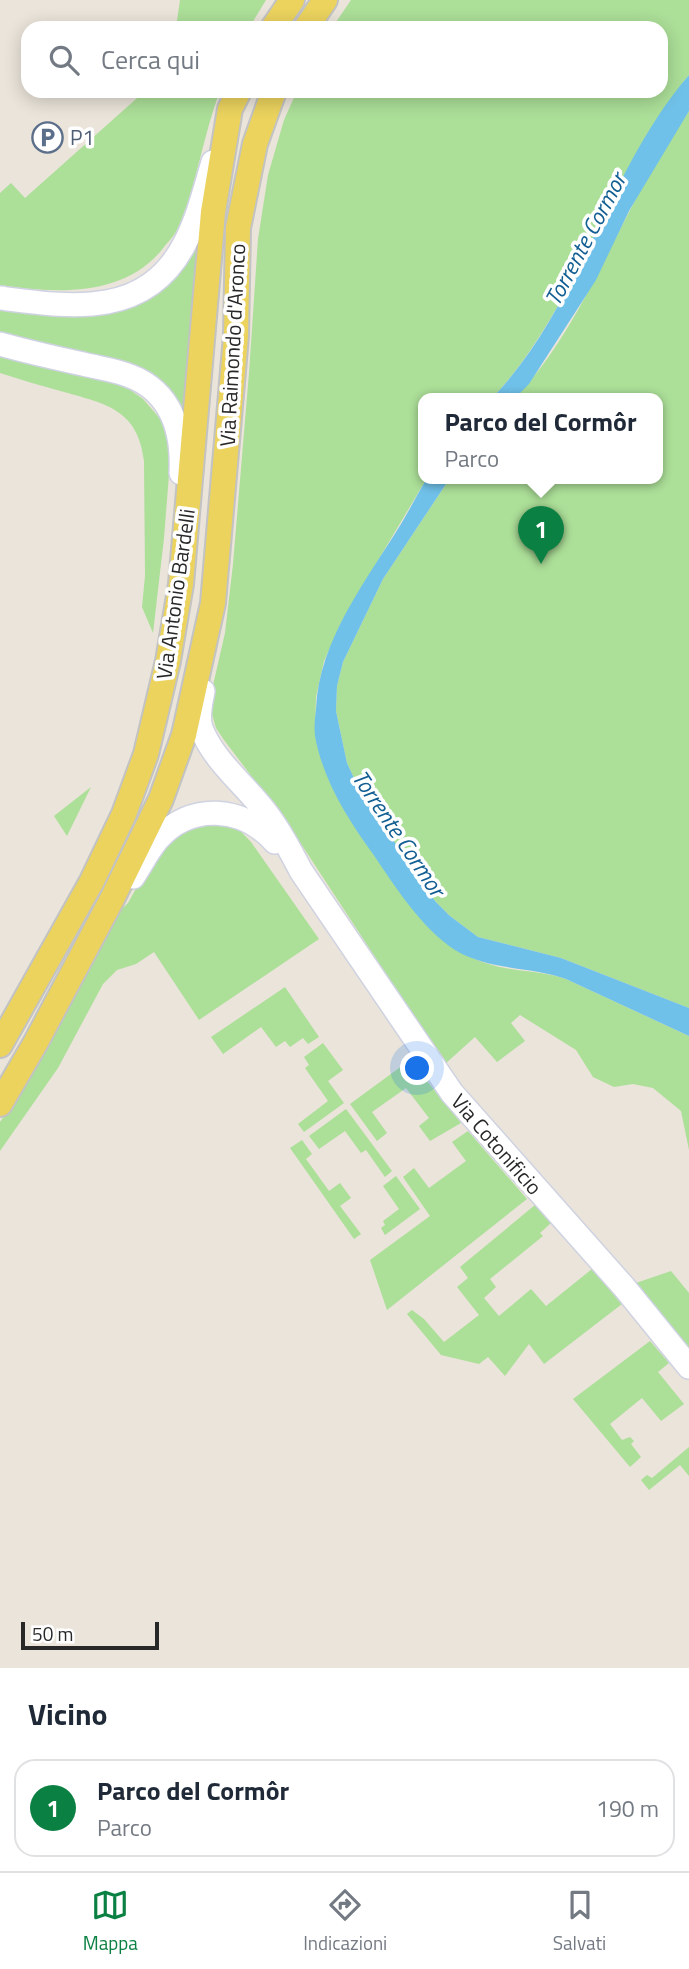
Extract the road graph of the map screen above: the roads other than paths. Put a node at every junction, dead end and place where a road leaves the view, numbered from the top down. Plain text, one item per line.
1 (292, 0) edge
2 (325, 0) edge
3 (278, 21) edge
4 (311, 21) edge
5 (271, 98) edge
6 (234, 100) edge
7 (0, 298) edge
8 (0, 344) edge
9 (181, 583) junction
10 (213, 603) junction
11 (301, 871) junction
12 (112, 899) junction
13 (0, 1045) edge
14 (0, 1104) edge
15 (689, 1367) edge

1 - 3 main road
2 - 4 main road
5 - 10 main road, Via Raimondo d'Aronco
6 - 7 street
6 - 9 main road, Via Antonio Bardelli
8 - 9 street
9 - 13 main road, Via Antonio Bardelli
10 - 11 street, Via Cotonificio
10 - 12 main road, Via Antonio Bardelli
11 - 12 street, Via Cotonificio
11 - 15 street, Via Cotonificio
12 - 14 main road, Via Antonio Bardelli

